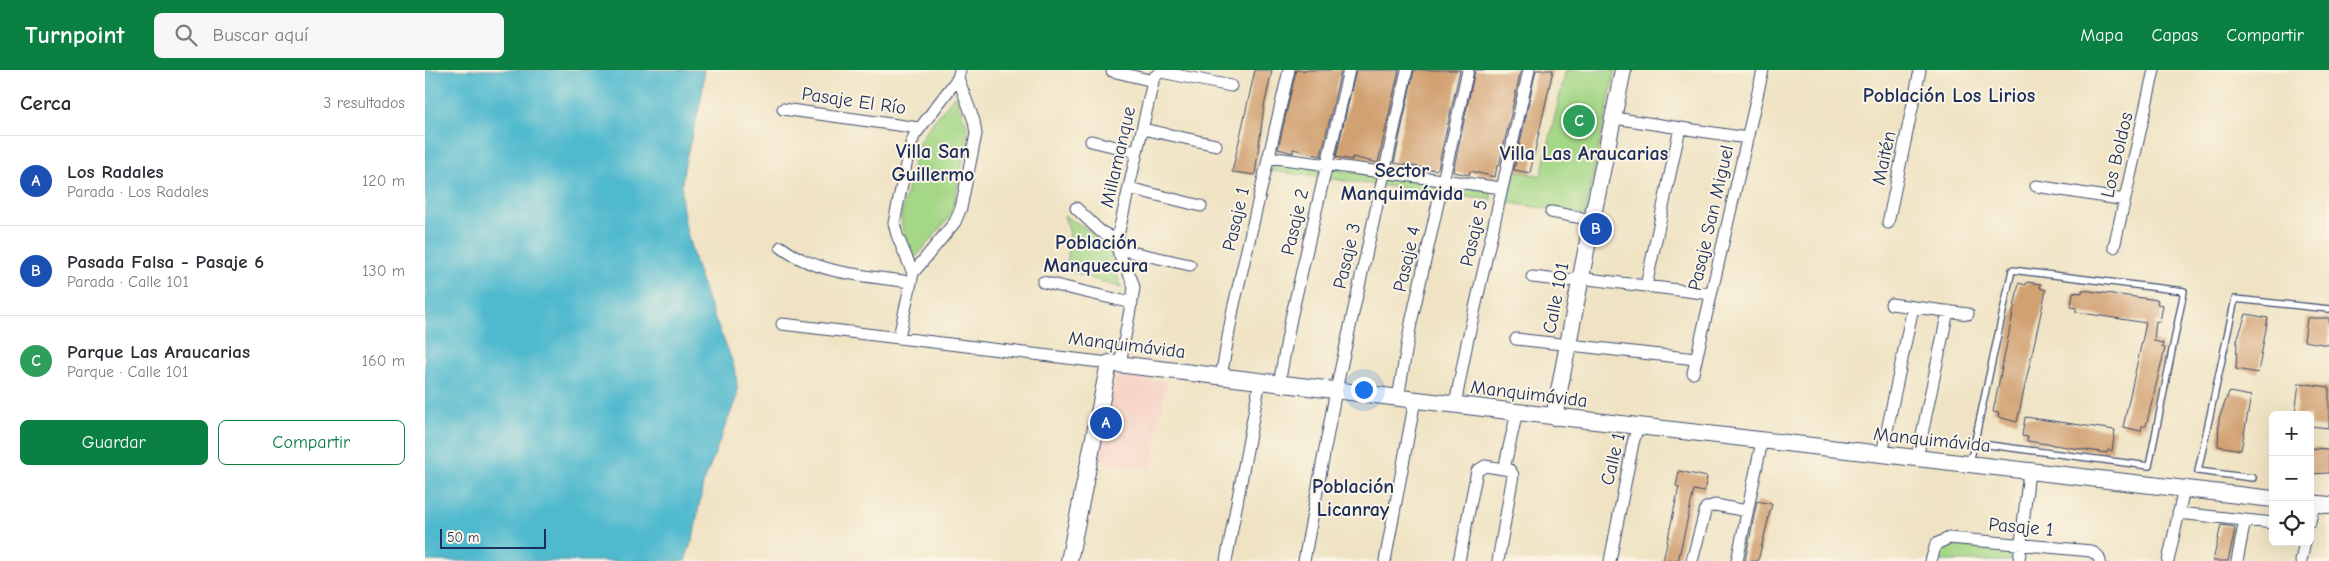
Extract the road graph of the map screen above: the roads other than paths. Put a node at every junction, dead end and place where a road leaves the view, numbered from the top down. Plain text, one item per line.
1 (1289, 70) edge
2 (1349, 70) edge
3 (1407, 70) edge
4 (1468, 70) edge
5 (1529, 70) edge
6 (1623, 70) edge
7 (1762, 70) edge
8 (1920, 70) edge
9 (2155, 70) edge
10 (1112, 71) edge
11 (959, 74) edge
12 (1155, 77) junction
13 (1231, 86) dead end
14 (783, 109) dead end
15 (1614, 118) junction
16 (919, 128) junction
17 (1680, 128) junction
18 (1143, 129) junction
19 (1747, 138) junction
20 (1091, 141) dead end
21 (1216, 145) dead end
22 (1137, 152) junction
23 (1268, 157) junction
24 (1326, 165) junction
25 (1384, 172) junction
26 (1443, 180) junction
27 (2036, 186) dead end
28 (1129, 188) junction
29 (1502, 188) junction
30 (2125, 200) junction
31 (1201, 206) dead end
32 (1076, 208) dead end
33 (1551, 212) dead end
34 (1592, 220) junction
35 (1888, 223) dead end
36 (1118, 244) junction
37 (2114, 247) dead end
38 (781, 248) dead end
39 (1190, 265) dead end
40 (1532, 277) dead end
41 (911, 278) junction
42 (1580, 278) junction
43 (1043, 282) dead end
44 (1646, 286) junction
45 (1711, 294) junction
46 (1132, 303) junction
47 (1891, 304) dead end
48 (1913, 307) junction
49 (2329, 309) edge
50 (1948, 312) junction
51 (1968, 314) dead end
52 (782, 324) dead end
53 (899, 337) junction
54 (1516, 339) dead end
55 (1567, 345) junction
56 (1696, 359) junction
57 (1115, 364) junction
58 (1693, 373) dead end
59 (1221, 377) junction
60 (1260, 381) junction
61 (1279, 384) junction
62 (1336, 390) junction
63 (1407, 399) junction
64 (1455, 405) junction
65 (1517, 412) junction
66 (1554, 417) junction
67 (1638, 426) junction
68 (1762, 440) junction
69 (1974, 444) junction
70 (1882, 454) junction
71 (1917, 458) junction
72 (1966, 464) junction
73 (1504, 468) junction
74 (2029, 471) junction
75 (2253, 478) dead end
76 (2184, 489) junction
77 (2269, 499) edge
78 (1747, 512) junction
79 (2178, 513) junction
80 (2245, 520) junction
81 (2269, 523) edge
82 (2021, 544) junction
83 (2304, 546) edge
84 (2099, 558) edge
85 (1069, 561) edge
86 (1225, 561) edge
87 (1305, 561) edge
88 (1385, 561) edge
89 (1459, 561) edge
90 (1498, 561) edge
91 (1610, 561) edge
92 (1692, 561) edge
93 (1737, 561) edge
94 (1931, 561) edge
95 (2019, 561) edge
96 (2168, 561) edge
97 (2237, 561) edge
98 (2301, 561) edge

1 - 23 street, Pasaje 1
2 - 24 street, Pasaje 2
3 - 25 street, Pasaje 3
4 - 26 street, Pasaje 4
5 - 29 street, Pasaje 5
6 - 15 street, Calle 101
7 - 19 street, Pasaje San Miguel
8 - 35 street, Maitén
9 - 30 street, Los Boldos
10 - 12 street
11 - 16 street
11 - 41 street
12 - 13 street
12 - 18 street, Millamanque
14 - 16 street, Pasaje El Río
15 - 17 street
15 - 34 street, Calle 101
16 - 41 street
17 - 19 street
17 - 44 street
18 - 21 street
18 - 22 street, Millamanque
19 - 45 street, Pasaje San Miguel
20 - 22 street
22 - 28 street, Millamanque
23 - 24 street
23 - 59 street, Pasaje 1
24 - 25 street
24 - 61 street, Pasaje 2
25 - 26 street
25 - 62 street, Pasaje 3
26 - 29 street
26 - 63 street, Pasaje 4
27 - 30 street
28 - 31 street
28 - 36 street, Millamanque
29 - 64 street, Pasaje 5
30 - 37 street, Los Boldos
32 - 36 street
33 - 34 street
34 - 42 street, Calle 101
36 - 39 street
36 - 46 street
38 - 41 street
40 - 42 street
41 - 53 street
42 - 44 street
42 - 55 street, Calle 101
43 - 46 street
44 - 45 street
45 - 56 street, Pasaje San Miguel
46 - 57 street
47 - 48 street
48 - 50 street
48 - 70 street
49 - 75 lane
50 - 51 street
50 - 71 street
52 - 53 street, Manquimávida
53 - 57 street, Manquimávida
54 - 55 street
55 - 56 street
55 - 66 street, Calle 101
56 - 58 street, Pasaje San Miguel
57 - 59 street, Manquimávida
57 - 85 street
59 - 60 street, Manquimávida
60 - 61 street, Manquimávida
60 - 86 street
61 - 62 street, Manquimávida
62 - 63 street, Manquimávida
62 - 87 street
63 - 64 street, Manquimávida
63 - 88 street
64 - 65 street, Manquimávida
65 - 66 street, Manquimávida
65 - 73 street
66 - 67 street, Manquimávida
67 - 68 street, Manquimávida
67 - 91 street, Calle 1
68 - 70 street, Manquimávida
68 - 78 street
69 - 69 lane
69 - 72 lane
70 - 71 street, Manquimávida
71 - 72 street, Manquimávida
72 - 74 street, Manquimávida
73 - 89 street
73 - 90 street
74 - 76 street, Manquimávida
74 - 82 street
76 - 77 street, Manquimávida
76 - 79 street
78 - 92 street
78 - 93 street
79 - 80 street
79 - 96 street
80 - 81 street
80 - 97 street
82 - 84 street, Pasaje 1
82 - 94 street, Pasaje 1
82 - 95 street
83 - 98 street

